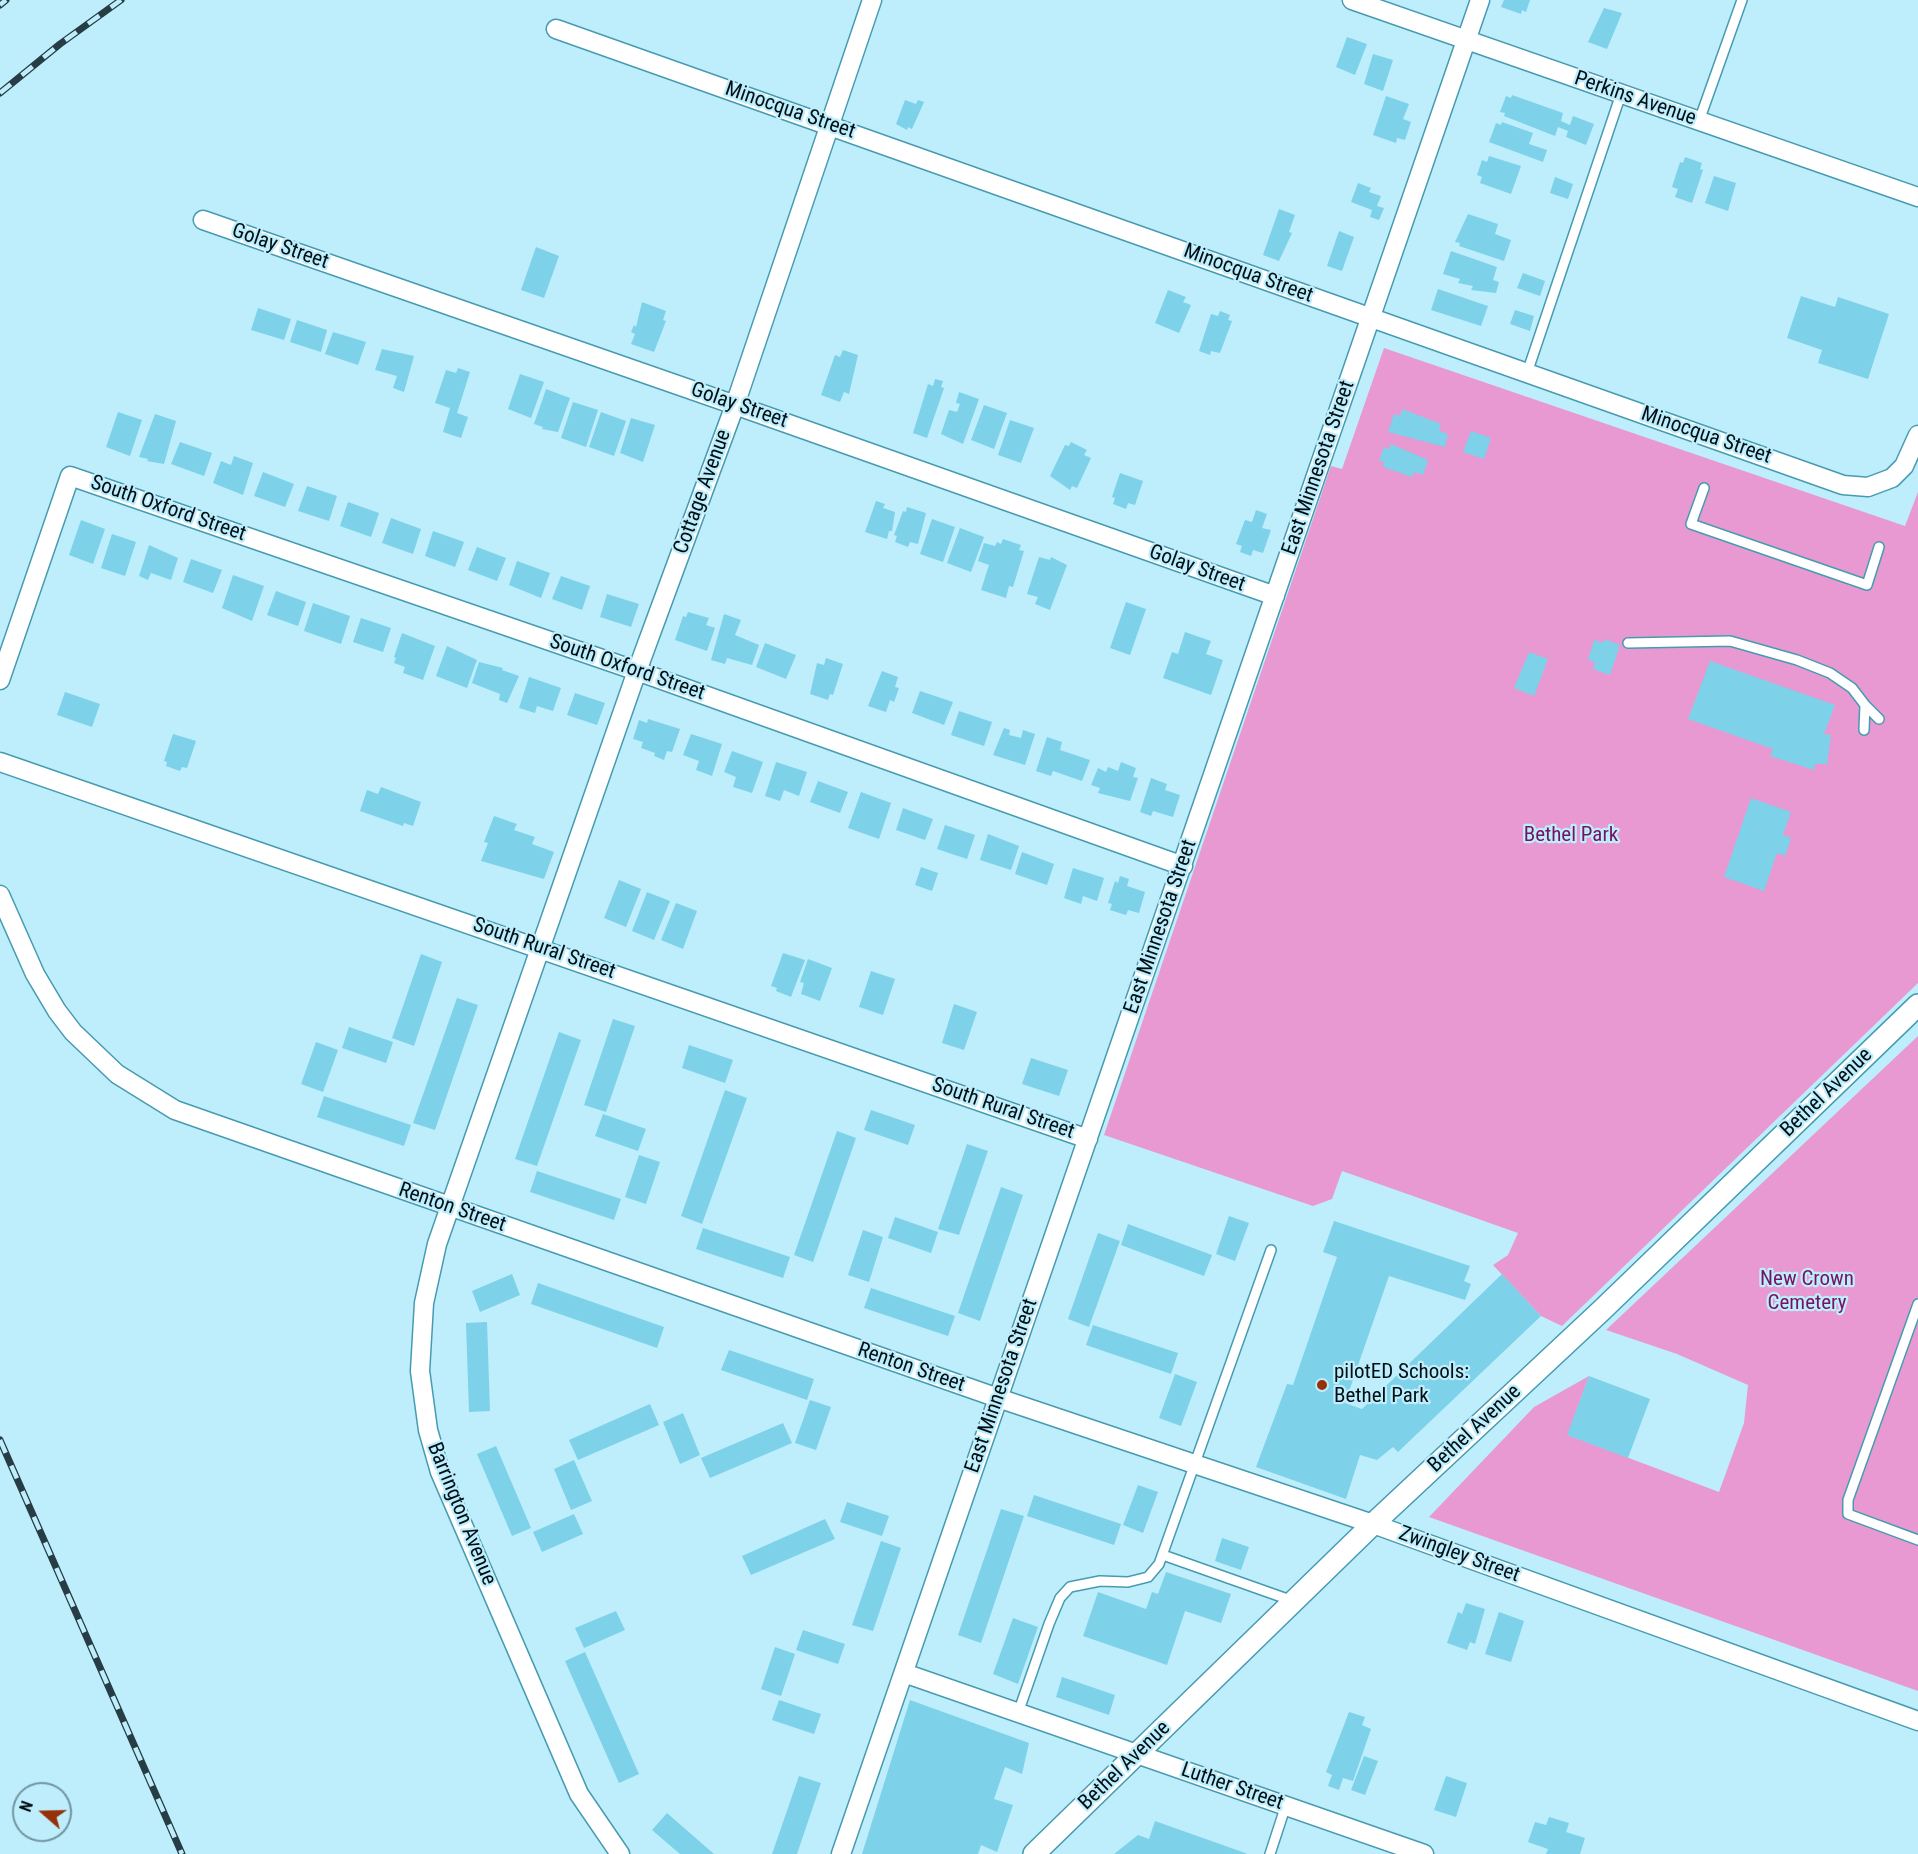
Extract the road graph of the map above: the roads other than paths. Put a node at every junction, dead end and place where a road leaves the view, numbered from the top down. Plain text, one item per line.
1 (872, 0) edge
2 (1352, 0) edge
3 (1480, 0) edge
4 (1742, 0) edge
5 (556, 29) dead end
6 (1467, 40) junction
7 (1622, 94) junction
8 (1699, 121) junction
9 (829, 124) junction
10 (1918, 197) edge
11 (203, 220) dead end
12 (1371, 318) junction
13 (1527, 373) junction
14 (735, 405) junction
15 (1918, 435) edge
16 (1704, 488) dead end
17 (1879, 547) dead end
18 (1275, 596) junction
19 (1628, 643) dead end
20 (637, 671) junction
21 (0, 680) edge
22 (1865, 705) junction
23 (1879, 719) dead end
24 (1864, 730) dead end
25 (0, 762) edge
26 (1182, 866) junction
27 (0, 895) edge
28 (542, 948) junction
29 (1918, 1005) edge
30 (1088, 1139) junction
31 (451, 1207) junction
32 (1271, 1250) dead end
33 (1918, 1304) edge
34 (998, 1398) junction
35 (1195, 1464) junction
36 (1373, 1524) junction
37 (1918, 1540) edge
38 (1163, 1555) junction
39 (1295, 1602) junction
40 (904, 1673) junction
41 (1018, 1713) junction
42 (1918, 1721) edge
43 (1137, 1754) junction
44 (1286, 1805) junction
45 (1402, 1850) edge
46 (620, 1854) edge
47 (841, 1854) edge
48 (1034, 1854) edge
49 (1270, 1854) edge
50 (1424, 1854) edge

1 - 9 street, Cottage Avenue
2 - 6 street, Perkins Avenue
3 - 6 street, East Minnesota Street
4 - 8 lane
5 - 9 street, Minocqua Street
6 - 7 street, Perkins Avenue
6 - 12 street, East Minnesota Street
7 - 8 street, Perkins Avenue
7 - 13 lane
8 - 10 street, Perkins Avenue
9 - 12 street, Minocqua Street
9 - 14 street, Cottage Avenue
11 - 14 street, Golay Street
12 - 13 street, Minocqua Street
12 - 18 street, East Minnesota Street
13 - 15 street, Minocqua Street
14 - 18 street, Golay Street
14 - 20 street, Cottage Avenue
16 - 17 lane
18 - 26 street, East Minnesota Street
19 - 22 lane
20 - 21 street, South Oxford Street
20 - 26 street, South Oxford Street
20 - 28 street, Cottage Avenue
22 - 23 lane
22 - 24 lane
25 - 28 street, South Rural Street
26 - 30 street, East Minnesota Street
27 - 31 street, Renton Street
28 - 30 street, South Rural Street
28 - 31 street, Barrington Avenue
29 - 36 street, Bethel Avenue
30 - 34 street, East Minnesota Street
31 - 34 street, Renton Street
31 - 46 street, Barrington Avenue
32 - 35 lane
33 - 37 lane
34 - 35 street, Zwingley Street
34 - 40 street, East Minnesota Street
35 - 36 street, Zwingley Street
35 - 38 lane
36 - 39 street, Bethel Avenue
36 - 42 street, Zwingley Street
38 - 39 lane
38 - 41 lane
39 - 43 street, Bethel Avenue
40 - 41 street, Luther Street
40 - 47 street, East Minnesota Street
41 - 43 street, Luther Street
43 - 44 street, Luther Street
43 - 48 street, Bethel Avenue
44 - 45 street, Luther Street
44 - 49 lane
45 - 50 street, Luther Street

